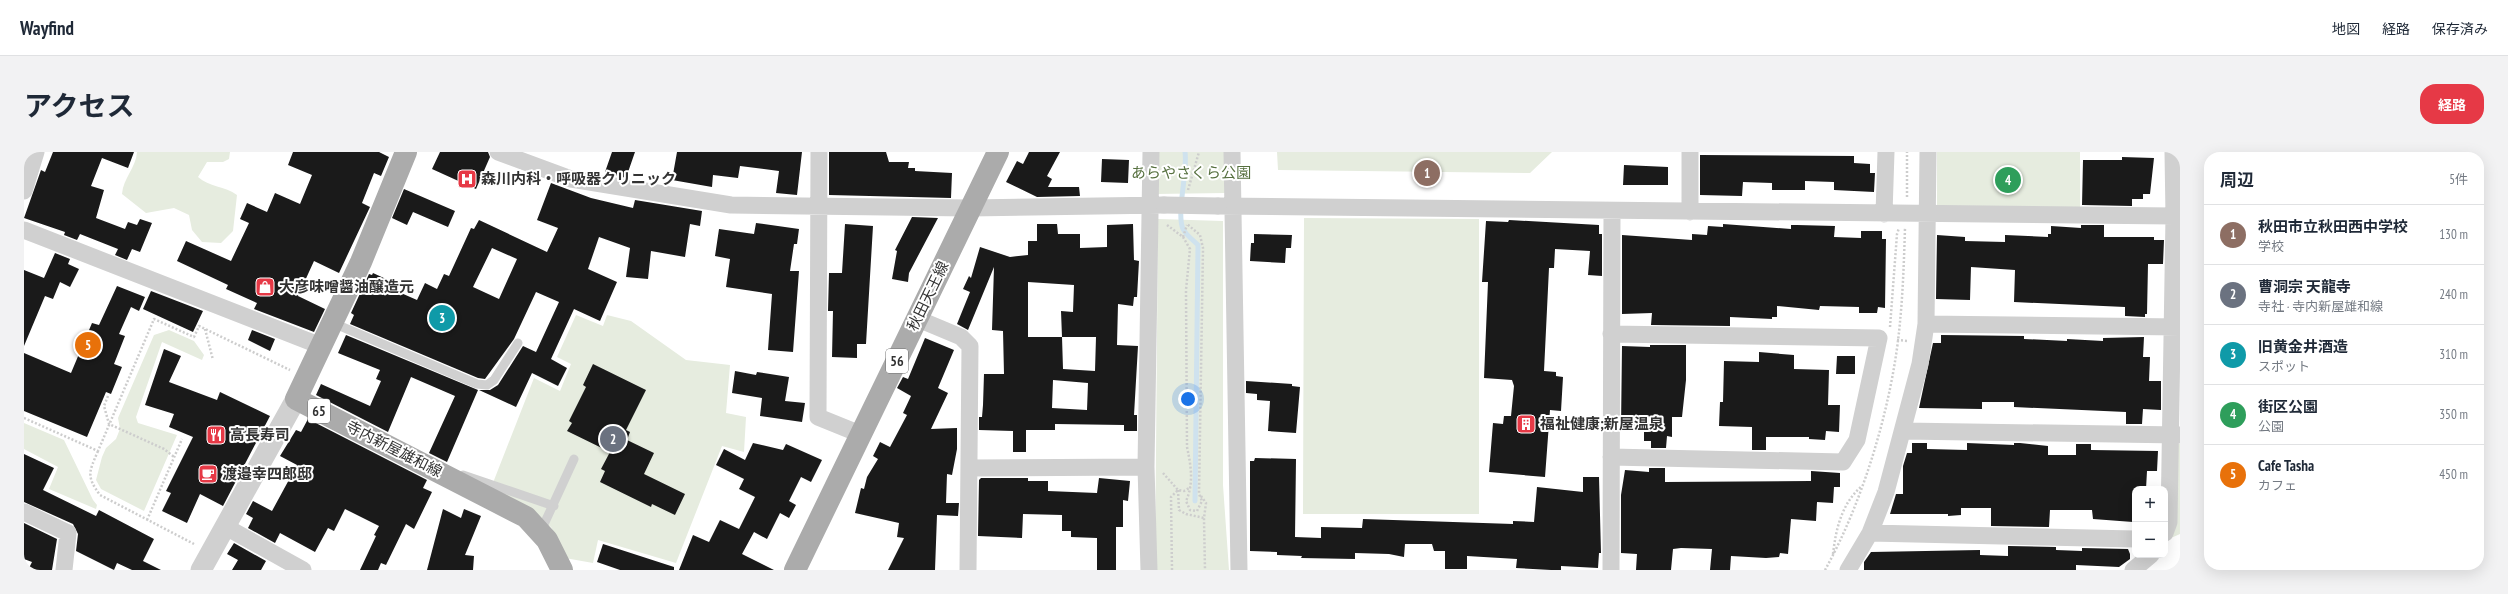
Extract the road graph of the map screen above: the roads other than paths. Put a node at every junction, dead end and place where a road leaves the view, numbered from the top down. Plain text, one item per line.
1 (36, 152) edge
2 (406, 152) edge
3 (498, 152) edge
4 (819, 152) edge
5 (998, 152) edge
6 (1151, 152) edge
7 (1232, 152) edge
8 (1690, 152) edge
9 (1886, 152) edge
10 (1928, 152) edge
11 (2173, 152) edge
12 (24, 191) edge
13 (1158, 205) junction
14 (817, 206) junction
15 (1225, 207) junction
16 (970, 208) junction
17 (1612, 211) junction
18 (1690, 212) junction
19 (1884, 214) junction
20 (1926, 214) junction
21 (2177, 216) edge
22 (24, 230) edge
23 (918, 319) junction
24 (333, 323) junction
25 (1926, 324) junction
26 (2176, 327) edge
27 (1611, 334) junction
28 (518, 343) dead end
29 (321, 346) junction
30 (296, 399) junction
31 (1904, 431) junction
32 (860, 434) junction
33 (2175, 435) edge
34 (1611, 457) junction
35 (574, 459) dead end
36 (427, 466) junction
37 (969, 468) junction
38 (1153, 468) junction
39 (554, 506) junction
40 (24, 512) edge
41 (2168, 525) edge
42 (226, 526) junction
43 (540, 533) junction
44 (1870, 534) junction
45 (2132, 539) edge
46 (2147, 558) edge
47 (206, 561) edge
48 (64, 570) edge
49 (303, 570) edge
50 (562, 570) edge
51 (795, 570) edge
52 (968, 570) edge
53 (1149, 570) edge
54 (1239, 570) edge
55 (1611, 570) edge
56 (1848, 570) edge
57 (2133, 570) edge

1 - 12 street
2 - 24 main road, 65
3 - 14 street
4 - 14 street
5 - 16 main road, 秋田天王線 / 56
6 - 13 street
7 - 15 street
8 - 18 street
9 - 19 street
10 - 20 street
11 - 21 street
13 - 15 street, bridge
13 - 16 street
13 - 38 street
14 - 16 street
14 - 32 street
15 - 17 street
15 - 54 street
16 - 23 main road, 秋田天王線 / 56
17 - 18 street
17 - 27 street
18 - 19 street
19 - 20 street
20 - 21 street
20 - 25 street
21 - 26 street
22 - 29 street
23 - 32 main road, 秋田天王線 / 56
23 - 37 street
24 - 28 lane
24 - 29 main road, 65
25 - 26 street
25 - 31 street
26 - 33 street
27 - 34 street
27 - 34 street
29 - 30 main road, 65
30 - 36 main road, 寺内新屋雄和線 / 65
30 - 42 street
31 - 33 street
31 - 44 street
32 - 51 main road, 秋田天王線 / 56
33 - 41 street
34 - 55 street
35 - 39 lane
36 - 39 lane
36 - 43 main road, 寺内新屋雄和線 / 65
37 - 38 street
37 - 52 street
38 - 53 street
39 - 43 lane
40 - 48 street
42 - 47 street
42 - 49 street
43 - 50 main road, 寺内新屋雄和線 / 65
44 - 45 street
44 - 56 street
46 - 57 street

